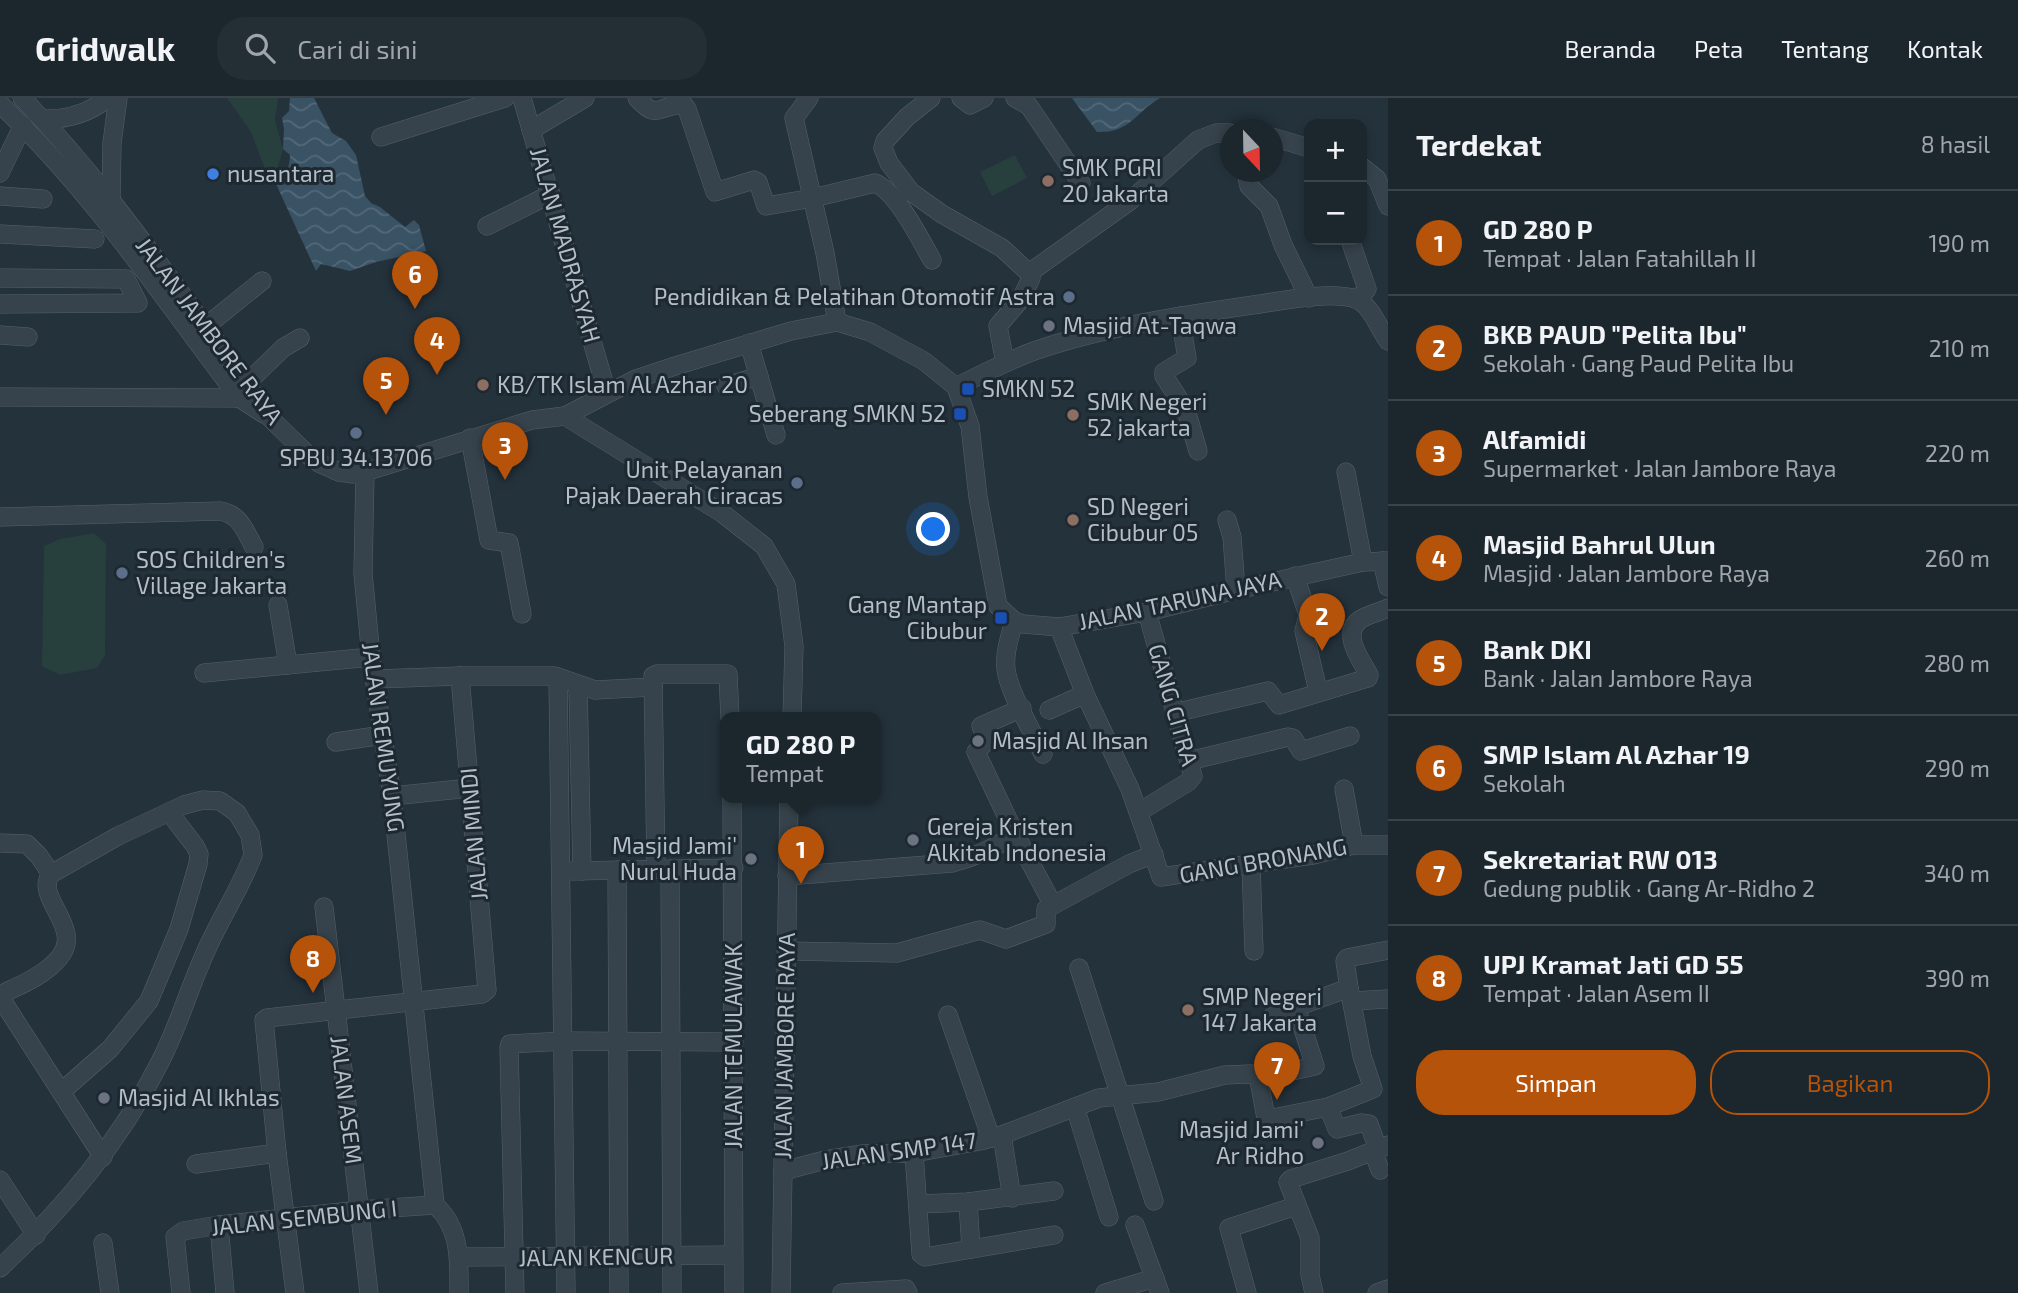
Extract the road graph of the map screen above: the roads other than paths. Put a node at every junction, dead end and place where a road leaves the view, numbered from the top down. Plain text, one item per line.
1 (22, 98) edge
2 (108, 98) edge
3 (118, 98) edge
4 (505, 98) edge
5 (522, 98) edge
6 (585, 98) edge
7 (637, 98) edge
8 (788, 98) edge
9 (809, 98) edge
10 (931, 98) edge
11 (961, 98) edge
12 (984, 98) edge
13 (1015, 98) edge
14 (0, 104) edge
15 (794, 118) junction
16 (42, 119) junction
17 (23, 125) junction
18 (531, 130) junction
19 (1220, 132) edge
20 (381, 137) dead end
21 (1283, 140) edge
22 (111, 143) junction
23 (1304, 147) edge
24 (52, 157) junction
25 (80, 160) junction
26 (1367, 170) edge
27 (0, 173) edge
28 (1248, 182) edge
29 (1081, 183) dead end
30 (551, 194) junction
31 (0, 196) edge
32 (813, 198) junction
33 (43, 199) dead end
34 (111, 199) junction
35 (1388, 206) edge
36 (487, 226) dead end
37 (0, 234) edge
38 (95, 239) dead end
39 (1352, 245) edge
40 (932, 260) dead end
41 (1029, 273) junction
42 (0, 278) edge
43 (262, 281) dead end
44 (1309, 298) junction
45 (1357, 300) junction
46 (0, 304) edge
47 (1180, 316) junction
48 (837, 322) junction
49 (205, 327) junction
50 (0, 335) edge
51 (28, 337) dead end
52 (300, 338) dead end
53 (1388, 341) edge
54 (749, 343) junction
55 (1005, 363) junction
56 (759, 376) junction
57 (726, 386) dead end
58 (956, 387) junction
59 (243, 391) junction
60 (607, 393) junction
61 (0, 397) edge
62 (565, 416) junction
63 (776, 435) dead end
64 (470, 438) junction
65 (1198, 451) dead end
66 (365, 472) junction
67 (1346, 472) dead end
68 (0, 517) edge
69 (1227, 520) dead end
70 (254, 547) dead end
71 (1385, 561) edge
72 (1363, 562) junction
73 (1295, 576) junction
74 (1388, 587) edge
75 (1236, 590) junction
76 (278, 605) dead end
77 (1388, 608) edge
78 (1147, 612) junction
79 (522, 614) dead end
80 (1014, 621) junction
81 (1059, 627) junction
82 (371, 657) junction
83 (288, 665) junction
84 (204, 673) dead end
85 (460, 676) junction
86 (558, 678) junction
87 (375, 680) junction
88 (578, 685) junction
89 (653, 687) junction
90 (1318, 691) junction
91 (1085, 694) junction
92 (1022, 708) junction
93 (1049, 710) dead end
94 (730, 712) edge
95 (792, 712) edge
96 (1174, 713) junction
97 (383, 735) junction
98 (1350, 736) dead end
99 (336, 741) dead end
100 (1043, 754) dead end
101 (1189, 761) junction
102 (470, 788) junction
103 (1344, 789) dead end
104 (392, 796) junction
105 (732, 803) edge
106 (789, 803) edge
107 (169, 812) junction
108 (1139, 812) junction
109 (1015, 834) junction
110 (0, 843) edge
111 (1354, 845) junction
112 (1388, 845) edge
113 (1154, 854) junction
114 (1251, 865) junction
115 (734, 868) junction
116 (663, 869) junction
117 (617, 870) junction
118 (582, 871) junction
119 (561, 872) junction
120 (51, 874) junction
121 (786, 876) junction
122 (1053, 905) junction
123 (324, 907) dead end
124 (1388, 950) edge
125 (786, 951) junction
126 (1254, 951) dead end
127 (1079, 968) dead end
128 (1350, 994) junction
129 (0, 996) edge
130 (1388, 999) edge
131 (415, 1001) junction
132 (1296, 1007) junction
133 (335, 1010) junction
134 (948, 1015) dead end
135 (1273, 1016) dead end
136 (564, 1041) junction
137 (618, 1042) junction
138 (672, 1042) junction
139 (734, 1042) junction
140 (1258, 1076) junction
141 (61, 1092) junction
142 (1120, 1097) junction
143 (1075, 1107) junction
144 (1328, 1107) junction
145 (997, 1137) junction
146 (1380, 1148) edge
147 (277, 1153) junction
148 (914, 1153) junction
149 (103, 1157) junction
150 (196, 1164) dead end
151 (1380, 1170) dead end
152 (783, 1171) junction
153 (0, 1180) edge
154 (1054, 1191) dead end
155 (1012, 1198) junction
156 (1154, 1200) dead end
157 (968, 1202) junction
158 (919, 1204) junction
159 (435, 1205) junction
160 (1296, 1206) junction
161 (360, 1210) junction
162 (1110, 1217) dead end
163 (286, 1220) junction
164 (219, 1225) junction
165 (1135, 1225) dead end
166 (31, 1228) junction
167 (1054, 1235) dead end
168 (103, 1243) dead end
169 (971, 1249) junction
170 (733, 1255) junction
171 (618, 1256) junction
172 (671, 1256) junction
173 (459, 1257) junction
174 (513, 1257) junction
175 (565, 1258) junction
176 (0, 1268) edge
177 (1157, 1286) edge
178 (1388, 1289) edge
179 (110, 1293) edge
180 (181, 1293) edge
181 (225, 1293) edge
182 (295, 1293) edge
183 (369, 1293) edge
184 (459, 1293) edge
185 (515, 1293) edge
186 (566, 1293) edge
187 (619, 1293) edge
188 (672, 1293) edge
189 (734, 1293) edge
190 (781, 1293) edge
191 (842, 1293) edge
192 (908, 1293) edge
193 (1105, 1293) edge
194 (1247, 1293) edge
195 (1314, 1293) edge
196 (1377, 1293) edge

1 - 16 street, JALAN JAMBORE RAYA
2 - 16 street
3 - 22 street
4 - 20 street
5 - 18 street, JALAN MADRASYAH
6 - 18 street
7 - 32 street
8 - 15 street
9 - 15 street
10 - 41 street
11 - 12 street
13 - 29 street
14 - 17 street
15 - 32 street
16 - 25 street, JALAN JAMBORE RAYA
17 - 24 street
17 - 27 street
18 - 30 street, JALAN MADRASYAH
19 - 41 street
21 - 23 street
22 - 25 street
22 - 34 street
24 - 25 street
24 - 59 street
25 - 34 street, JALAN JAMBORE RAYA
26 - 35 street
28 - 44 street
30 - 36 street
30 - 60 street, JALAN MADRASYAH
31 - 33 street
32 - 40 street
32 - 48 street
34 - 49 street, JALAN JAMBORE RAYA
37 - 38 street
39 - 45 street
41 - 55 street
42 - 46 street
43 - 49 street
44 - 45 street
44 - 47 street
45 - 53 street
47 - 55 street
47 - 65 street
48 - 54 street
48 - 58 street
49 - 59 street, JALAN JAMBORE RAYA
50 - 51 street
52 - 59 street
54 - 56 street
54 - 60 street
55 - 58 street
56 - 57 street
56 - 63 street
58 - 80 street
59 - 61 street
59 - 66 street, JALAN JAMBORE RAYA
60 - 62 street
62 - 64 street, JALAN JAMBORE RAYA
62 - 95 street
64 - 66 street, JALAN JAMBORE RAYA
64 - 79 street
66 - 82 street, JALAN REMUYUNG
67 - 72 street
68 - 70 street
69 - 75 street
71 - 72 street, JALAN TARUNA JAYA
71 - 74 street
72 - 73 street, JALAN TARUNA JAYA
73 - 75 street, JALAN TARUNA JAYA
73 - 90 street
75 - 78 street, JALAN TARUNA JAYA
76 - 83 street
77 - 90 street
78 - 81 street, JALAN TARUNA JAYA
78 - 96 street, GANG CITRA
80 - 81 street, JALAN TARUNA JAYA
80 - 92 street
81 - 91 street
82 - 83 street
82 - 87 street, JALAN REMUYUNG
83 - 84 street
85 - 86 street
85 - 87 street
85 - 102 street, JALAN MINDI
86 - 88 street
86 - 119 street
87 - 97 street, JALAN REMUYUNG
88 - 89 street
88 - 118 street
89 - 94 street
89 - 116 street
90 - 96 street
91 - 93 street
91 - 108 street
92 - 100 street
92 - 109 street
96 - 101 street, GANG CITRA
97 - 99 street
97 - 104 street, JALAN REMUYUNG
98 - 101 street
101 - 108 street, GANG CITRA
102 - 104 street
102 - 131 street, JALAN MINDI
103 - 111 street
104 - 131 street, JALAN REMUYUNG
105 - 115 street, JALAN TEMULAWAK
106 - 121 street, JALAN JAMBORE RAYA
107 - 120 street
107 - 141 street
107 - 149 street
108 - 113 street
109 - 121 street
109 - 122 street
110 - 120 street
111 - 112 street, GANG BRONANG
111 - 114 street, GANG BRONANG
113 - 114 street, GANG BRONANG
113 - 122 street
114 - 126 street
115 - 116 street
115 - 139 street, JALAN TEMULAWAK
116 - 117 street
116 - 138 street
117 - 118 street
117 - 137 street
118 - 119 street
119 - 136 street
120 - 129 street
121 - 125 street, JALAN JAMBORE RAYA
122 - 125 street
123 - 133 street, JALAN ASEM
124 - 128 street
125 - 152 street, JALAN JAMBORE RAYA
127 - 142 street
128 - 130 street
128 - 132 street
128 - 144 street
129 - 141 street
131 - 133 street
131 - 159 street, JALAN REMUYUNG
132 - 135 street
132 - 140 street, JALAN SMP 147
133 - 147 street
133 - 161 street, JALAN ASEM
134 - 145 street
136 - 137 street
136 - 174 street
136 - 175 street
137 - 138 street
137 - 171 street
138 - 139 street
138 - 172 street
139 - 170 street, JALAN TEMULAWAK
140 - 142 street, JALAN SMP 147
140 - 144 street
141 - 149 street
142 - 143 street, JALAN SMP 147
142 - 156 street
143 - 145 street, JALAN SMP 147
143 - 162 street
144 - 146 street
145 - 148 street, JALAN SMP 147
145 - 155 street
146 - 151 street
146 - 160 street
147 - 150 street
147 - 163 street
148 - 152 street, JALAN SMP 147
148 - 158 street
149 - 166 street
152 - 190 street, JALAN JAMBORE RAYA
153 - 166 street
154 - 155 street
155 - 157 street
157 - 158 street
157 - 169 street
158 - 169 street
159 - 161 street, JALAN SEMBUNG I
159 - 173 street
160 - 194 street
160 - 195 street
161 - 163 street, JALAN SEMBUNG I
161 - 183 street, JALAN ASEM
163 - 164 street, JALAN SEMBUNG I
163 - 182 street
164 - 180 street, JALAN SEMBUNG I
164 - 181 street
165 - 177 street
166 - 176 street
167 - 169 street
168 - 179 street
170 - 172 street, JALAN KENCUR
170 - 189 street, JALAN TEMULAWAK
171 - 172 street, JALAN KENCUR
171 - 175 street, JALAN KENCUR
171 - 187 street
172 - 188 street
173 - 174 street, JALAN KENCUR
173 - 184 street
174 - 175 street, JALAN KENCUR
174 - 185 street
175 - 186 street
177 - 193 street
178 - 196 street
191 - 192 street

